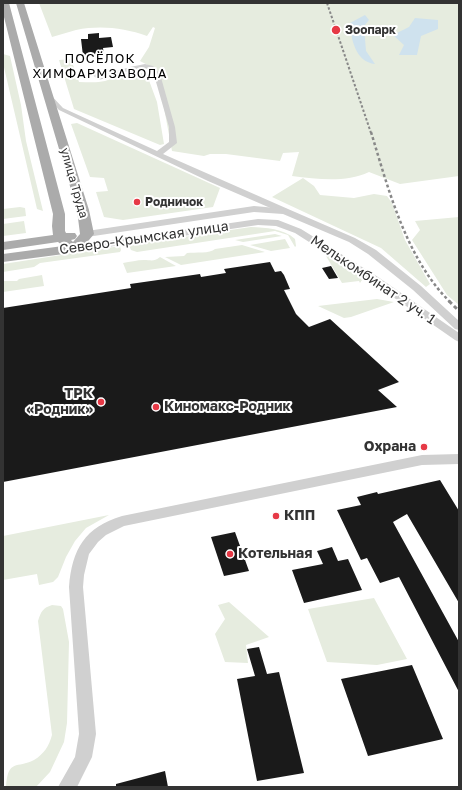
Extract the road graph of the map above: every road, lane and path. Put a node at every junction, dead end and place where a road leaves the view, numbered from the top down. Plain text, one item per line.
1 (5, 3) edge
2 (20, 3) edge
3 (89, 70) dead end
4 (47, 94) junction
5 (158, 154) junction
6 (286, 211) junction
7 (285, 224) joint
8 (87, 234) junction
9 (60, 238) junction
10 (3, 246) edge
11 (74, 249) junction
12 (3, 258) edge
13 (459, 327) edge
14 (459, 338) edge
15 (459, 459) edge
16 (67, 787) edge

1 - 9 main road, улица Труда
2 - 4 main road, улица Труда
3 - 5 street
4 - 5 street
4 - 8 main road, улица Труда
5 - 6 street
6 - 8 street, Северо-Крымская улица
6 - 13 street, Мелькомбинат 2 уч. 1
7 - 11 street, Северо-Крымская улица
7 - 14 street, Мелькомбинат 2 уч. 1
8 - 9 main road, Северо-Крымская улица
8 - 11 main road, улица Труда
9 - 10 main road, Северо-Крымская улица
9 - 11 main road
11 - 12 main road, Северо-Крымская улица
15 - 16 street

